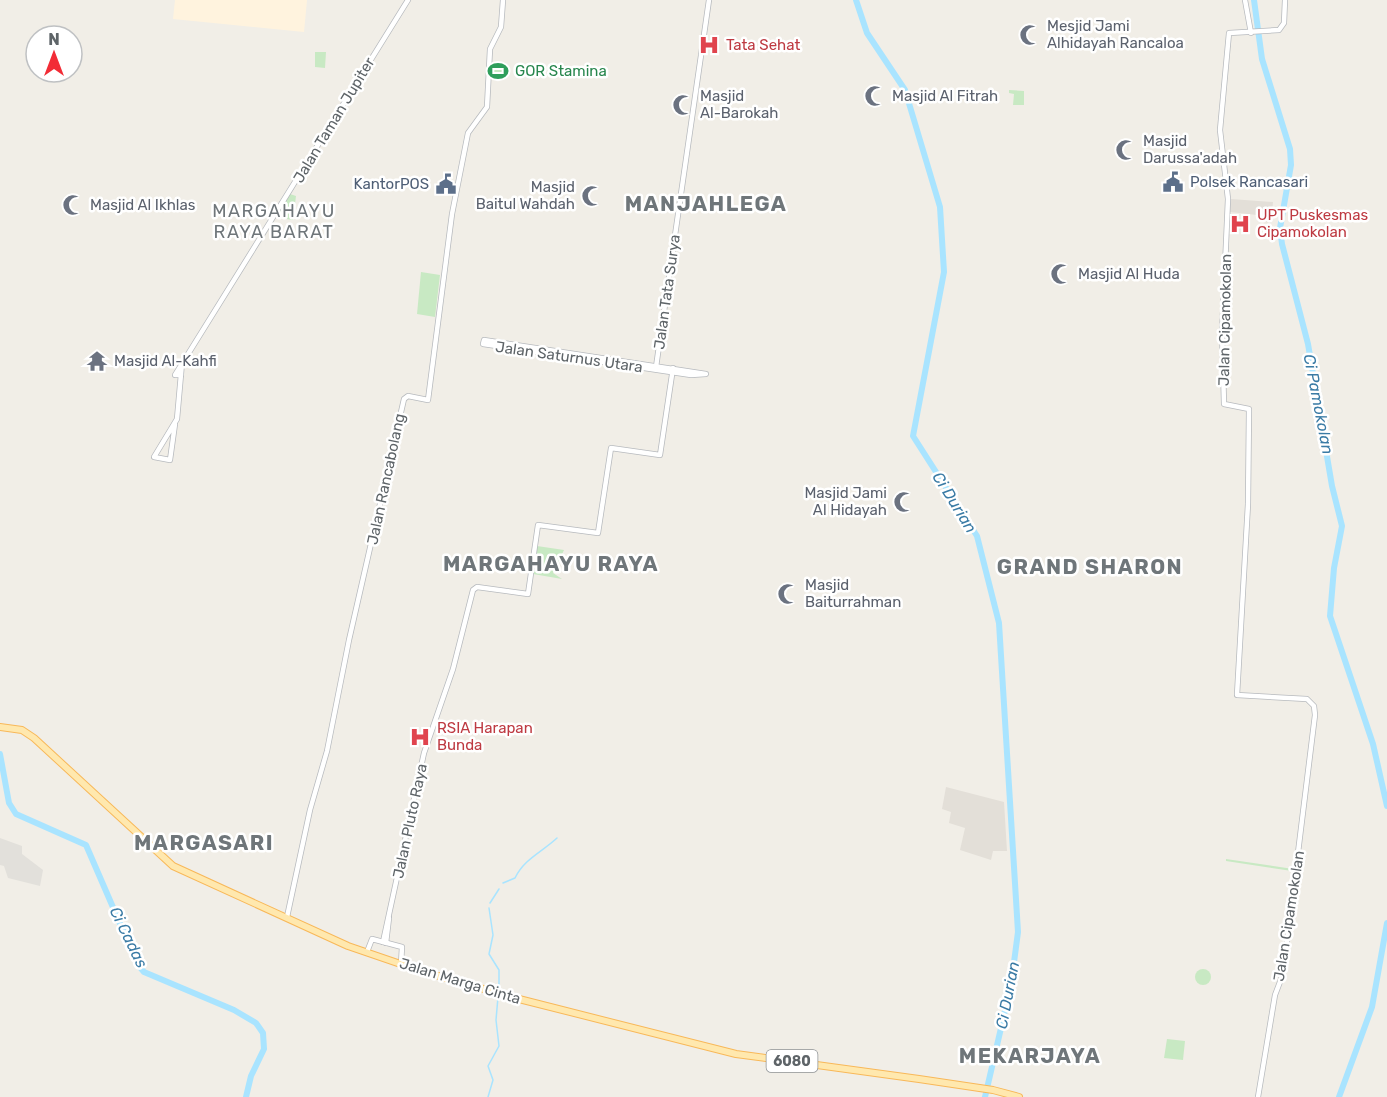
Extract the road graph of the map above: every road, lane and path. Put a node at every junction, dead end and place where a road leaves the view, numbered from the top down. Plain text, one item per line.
1 (408, 0) edge
2 (503, 0) edge
3 (709, 0) edge
4 (1245, 0) edge
5 (1285, 0) edge
6 (1252, 33) junction
7 (182, 363) junction
8 (656, 367) junction
9 (673, 370) junction
10 (181, 375) junction
11 (174, 424) junction
12 (0, 727) edge
13 (290, 918) junction
14 (384, 942) junction
15 (367, 952) junction
16 (401, 964) junction
17 (1019, 1097) edge
18 (1257, 1097) edge

1 - 7 street, Jalan Taman Jupiter
2 - 13 street, Jalan Rancabolang
3 - 8 street, Jalan Tata Surya
4 - 6 street
5 - 6 street, Jalan Cipamokolan
6 - 18 street, Jalan Cipamokolan
7 - 10 street
7 - 10 street, Jalan Taman Jupiter
8 - 8 street, Jalan Saturnus Utara
8 - 9 street
9 - 9 street
9 - 14 street, Jalan Pluto Raya
10 - 11 street
11 - 11 street
12 - 13 main road, Jalan Marga Cinta / 6080
13 - 15 main road, Jalan Marga Cinta / 6080
14 - 15 street
14 - 16 street
15 - 16 main road, Jalan Marga Cinta / 6080
16 - 17 main road, Jalan Marga Cinta / 6080

